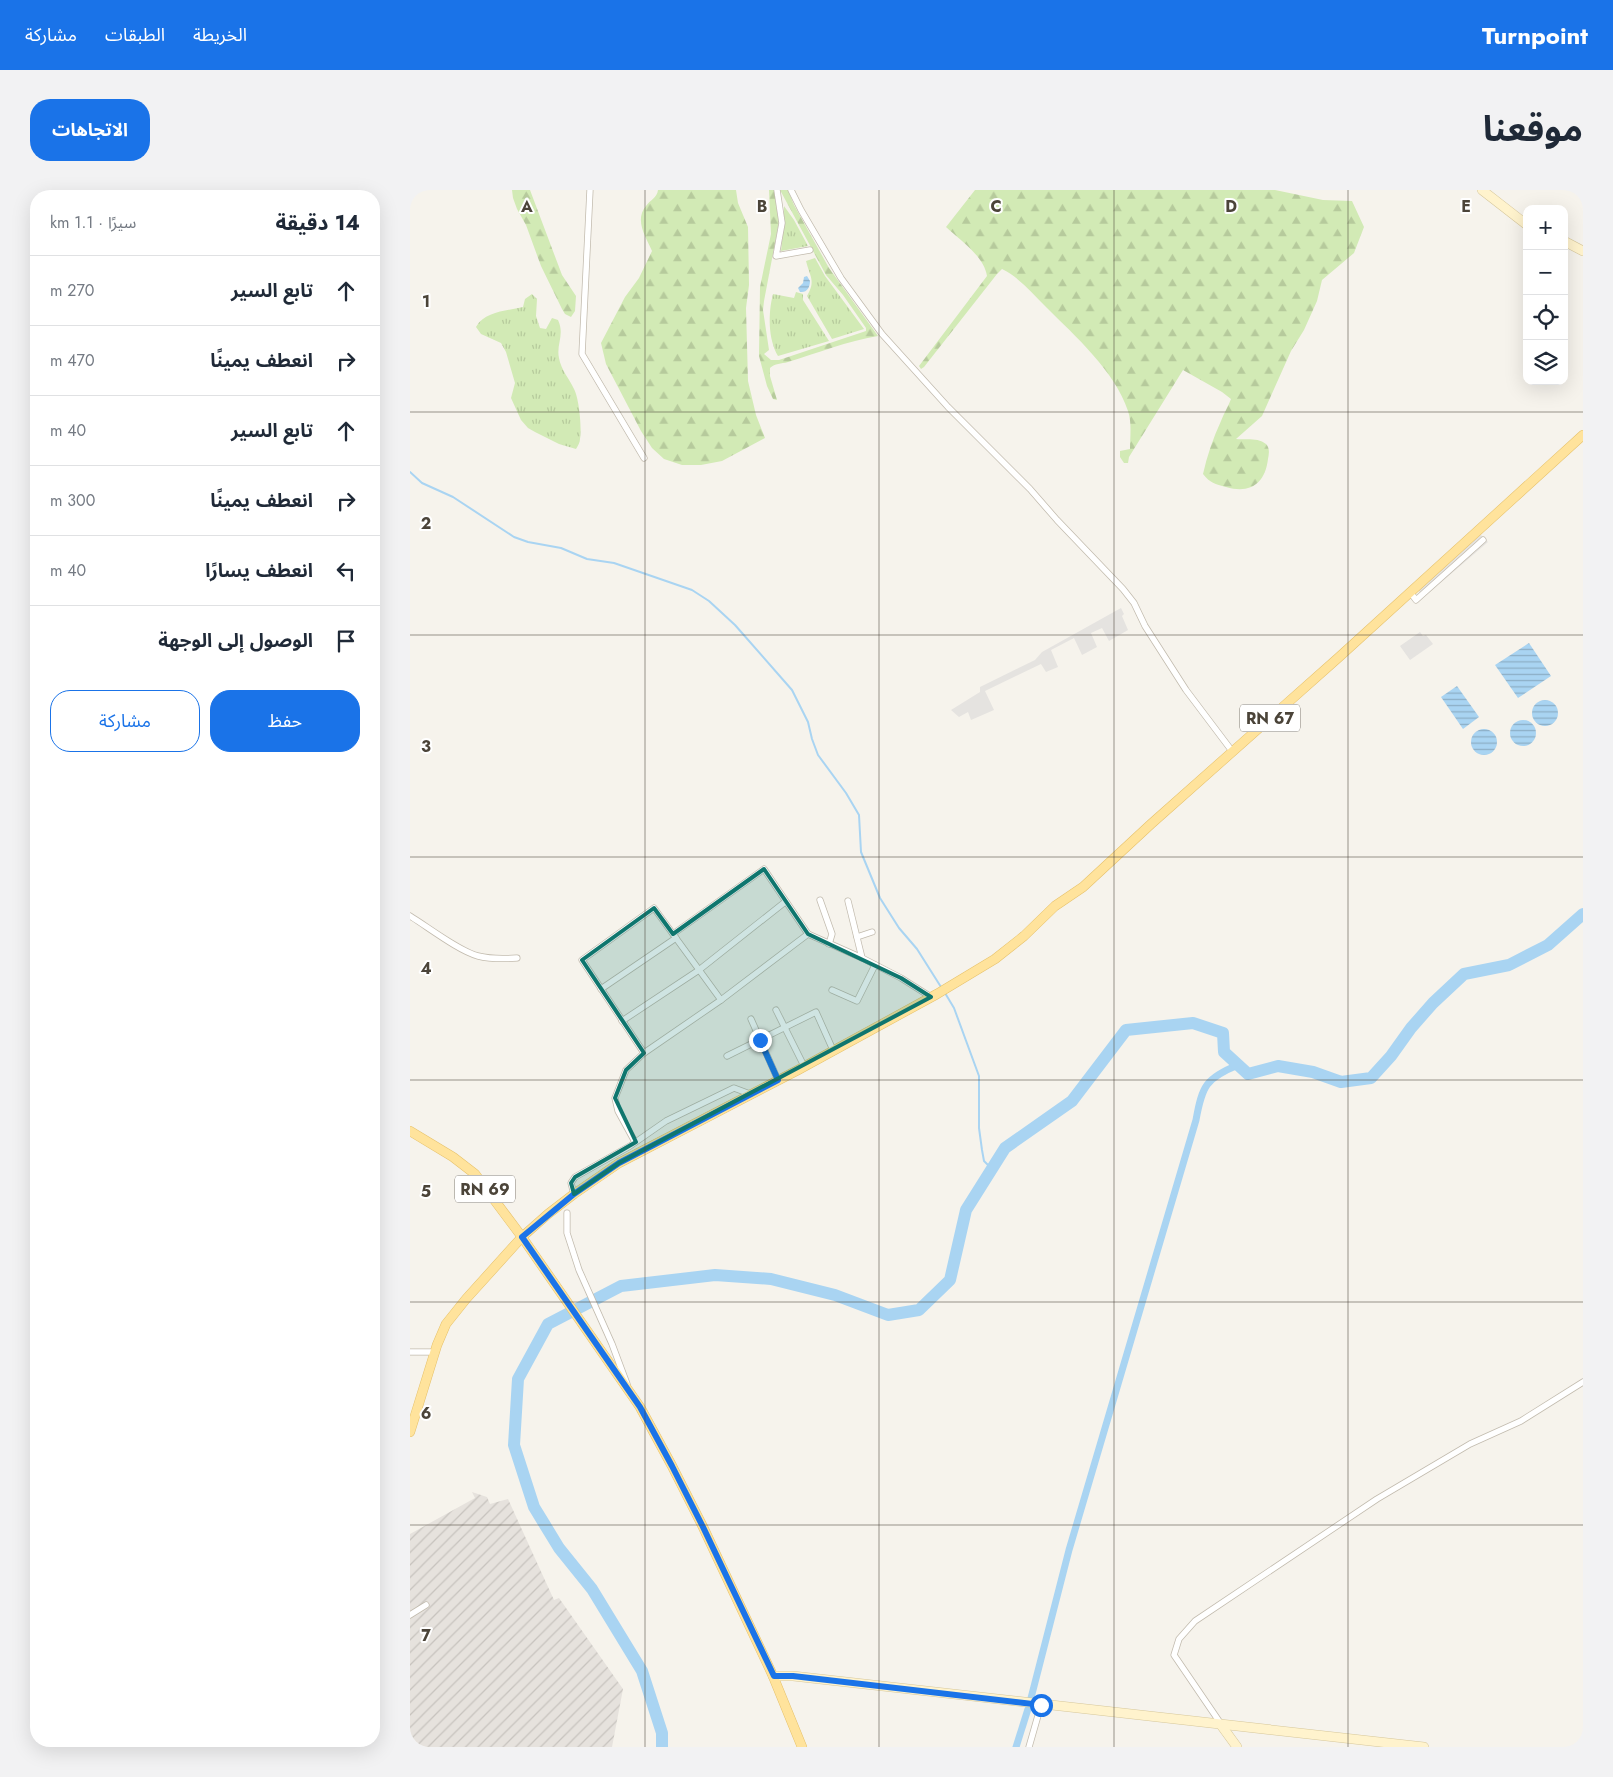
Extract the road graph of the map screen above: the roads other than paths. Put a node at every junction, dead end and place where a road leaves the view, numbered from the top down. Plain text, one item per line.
1 (590, 190) edge
2 (777, 190) edge
3 (791, 190) edge
4 (1482, 190) edge
5 (1492, 190) edge
6 (1523, 215) edge
7 (1523, 222) edge
8 (1568, 243) edge
9 (1568, 248) edge
10 (810, 250) dead end
11 (1583, 251) edge
12 (1583, 256) edge
13 (1583, 435) edge
14 (644, 458) dead end
15 (1483, 540) dead end
16 (1410, 592) junction
17 (1232, 751) junction
18 (820, 900) dead end
19 (848, 901) dead end
20 (785, 902) junction
21 (410, 916) edge
22 (872, 932) dead end
23 (808, 934) junction
24 (674, 936) junction
25 (857, 937) junction
26 (830, 944) junction
27 (517, 958) dead end
28 (862, 958) junction
29 (875, 965) junction
30 (699, 970) junction
31 (601, 989) junction
32 (832, 990) dead end
33 (934, 996) junction
34 (721, 1000) junction
35 (776, 1010) dead end
36 (751, 1019) dead end
37 (622, 1021) junction
38 (785, 1026) junction
39 (760, 1040) junction
40 (833, 1050) junction
41 (644, 1053) junction
42 (727, 1056) dead end
43 (804, 1066) junction
44 (778, 1080) junction
45 (750, 1094) junction
46 (410, 1131) edge
47 (635, 1142) junction
48 (574, 1194) junction
49 (567, 1213) dead end
50 (522, 1237) junction
51 (410, 1352) edge
52 (435, 1352) junction
53 (1583, 1382) edge
54 (632, 1396) junction
55 (410, 1432) edge
56 (426, 1606) dead end
57 (410, 1615) edge
58 (774, 1676) junction
59 (1041, 1705) junction
60 (1221, 1725) junction
61 (802, 1747) edge
62 (1029, 1747) edge
63 (1237, 1747) edge
64 (1424, 1747) edge

1 - 14 street
2 - 10 street
3 - 17 street
4 - 7 main road
5 - 6 main road
8 - 11 main road
9 - 12 main road
13 - 16 main road, RN 67
15 - 16 street
16 - 17 main road, RN 67
17 - 33 main road, RN 67
18 - 26 street
19 - 25 street
20 - 23 street
20 - 24 street
20 - 30 street
21 - 27 street
22 - 25 street
23 - 26 street
23 - 34 street
24 - 30 street
24 - 31 street
24 - 31 street
25 - 28 street
26 - 28 street
28 - 29 street
29 - 32 street
29 - 33 street
30 - 34 street
30 - 37 street
31 - 37 street
33 - 40 main road, RN 67
34 - 41 street
35 - 38 street
36 - 39 street
37 - 41 street
38 - 39 street
38 - 40 street
38 - 43 street
39 - 42 street
39 - 44 street
40 - 43 main road, RN 67
41 - 47 street
43 - 44 main road, RN 67
44 - 45 main road, RN 67
45 - 47 street
45 - 48 main road, RN 67
46 - 50 main road, RN 69
47 - 48 street
48 - 50 main road, RN 67
49 - 54 street
50 - 52 main road, RN 67
50 - 54 main road, RN 69
51 - 52 street
52 - 55 main road, RN 67
53 - 60 street
54 - 58 main road, RN 69
56 - 57 street
58 - 59 main road
58 - 61 main road, RN 69
59 - 60 main road
59 - 62 street
60 - 63 main road
60 - 64 main road

